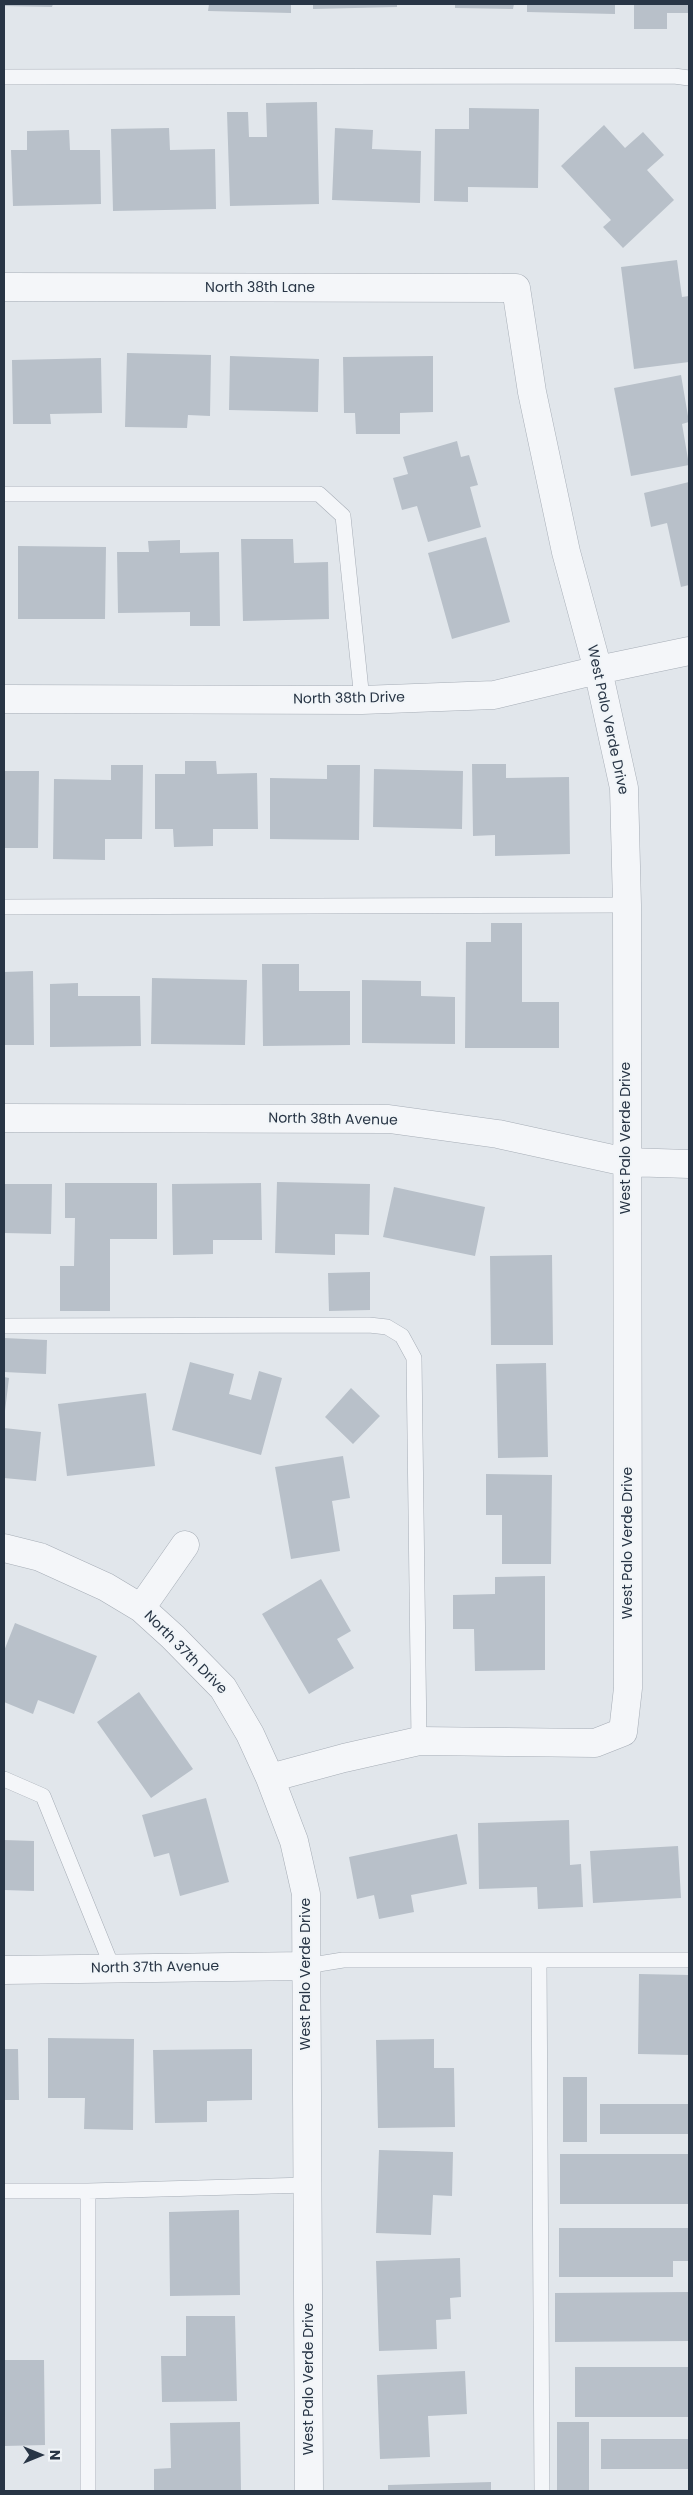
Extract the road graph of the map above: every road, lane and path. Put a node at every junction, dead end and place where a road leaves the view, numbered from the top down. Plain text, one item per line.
1 (4, 77) edge
2 (689, 78) edge
3 (4, 287) edge
4 (516, 288) joint
5 (4, 494) edge
6 (689, 651) edge
7 (598, 670) junction
8 (4, 698) edge
9 (362, 700) junction
10 (627, 906) junction
11 (4, 907) edge
12 (4, 1118) edge
13 (626, 1162) junction
14 (689, 1164) edge
15 (4, 1326) edge
16 (185, 1545) dead end
17 (4, 1548) edge
18 (141, 1608) junction
19 (419, 1741) junction
20 (270, 1778) junction
21 (4, 1779) edge
22 (689, 1960) edge
23 (539, 1961) junction
24 (306, 1966) junction
25 (114, 1969) junction
26 (4, 1970) edge
27 (308, 2185) junction
28 (4, 2191) edge
29 (88, 2191) junction
30 (88, 2491) edge
31 (309, 2491) edge
32 (542, 2491) edge

1 - 2 lane
3 - 4 street, North 38th Lane
4 - 7 street, West Palo Verde Drive
5 - 9 lane
6 - 7 street, North 38th Drive
7 - 9 street, North 38th Drive
7 - 10 street, West Palo Verde Drive
8 - 9 street, North 38th Drive
10 - 11 lane
10 - 13 street, West Palo Verde Drive
12 - 13 street, North 38th Avenue
13 - 14 street, North 38th Avenue
13 - 19 street, West Palo Verde Drive
15 - 19 lane
16 - 18 street, North 37th Drive
17 - 18 street, North 37th Drive
18 - 20 street, North 37th Drive
19 - 20 street, West Palo Verde Drive
20 - 24 street, West Palo Verde Drive
21 - 25 lane
22 - 23 lane
23 - 24 lane
23 - 32 lane
24 - 25 street, North 37th Avenue
24 - 27 street, West Palo Verde Drive
25 - 26 street, North 37th Avenue
27 - 29 lane
27 - 31 street, West Palo Verde Drive
28 - 29 lane
29 - 30 lane

